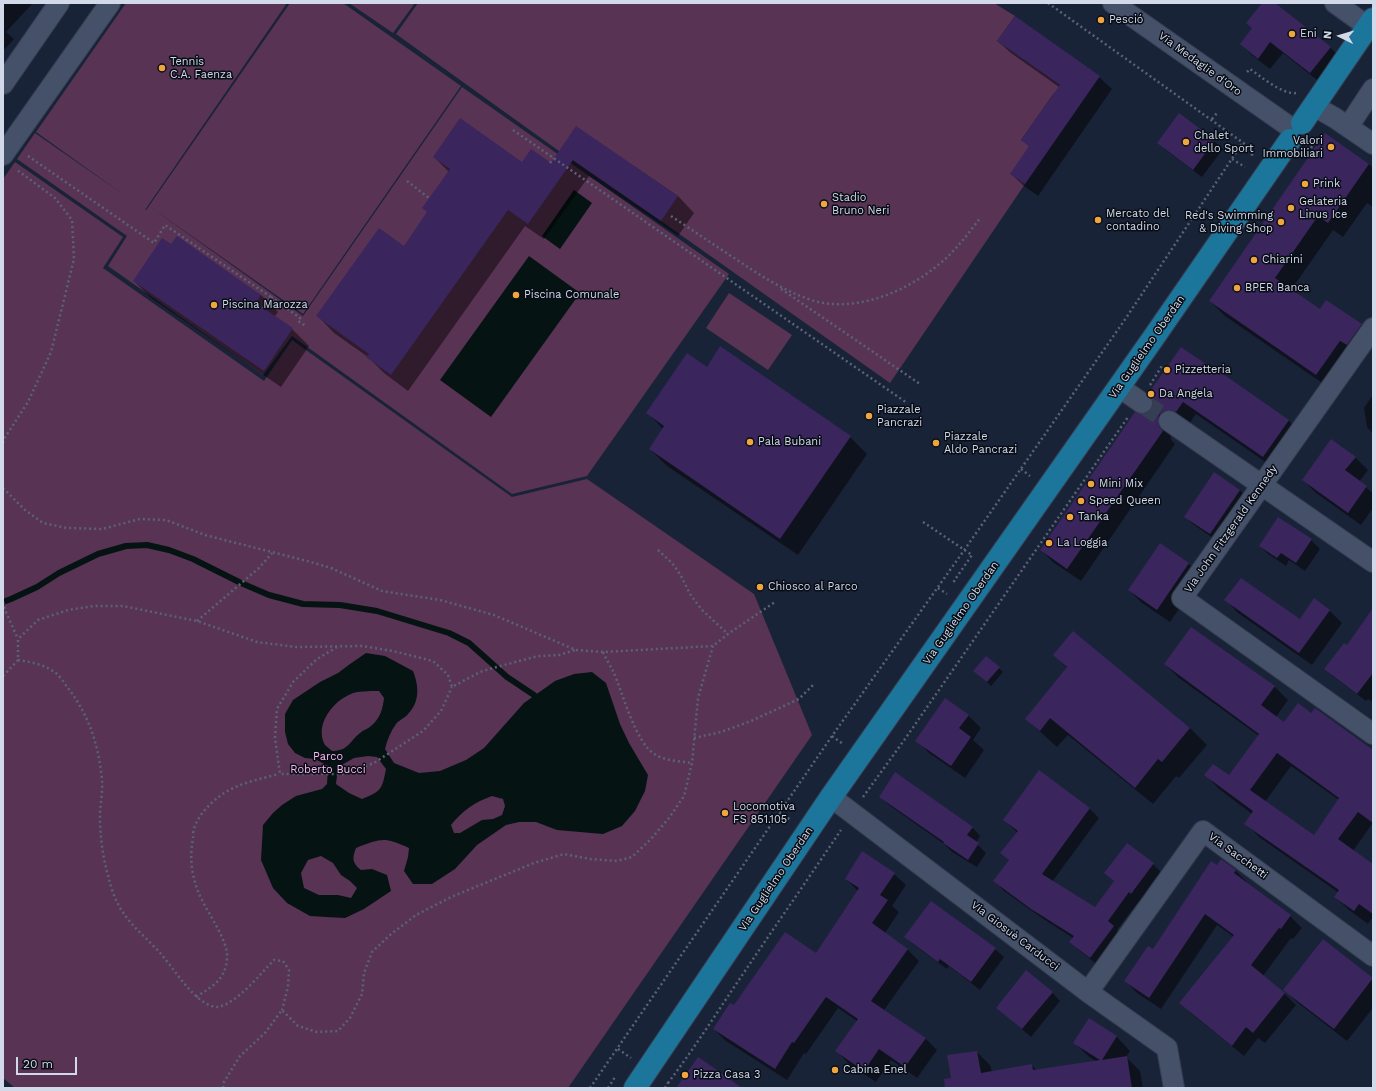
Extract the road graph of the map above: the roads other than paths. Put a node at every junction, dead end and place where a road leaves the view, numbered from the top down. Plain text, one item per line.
1 (59, 3) edge
2 (110, 3) edge
3 (1113, 3) edge
4 (1335, 3) edge
5 (1370, 22) edge
6 (3, 84) edge
7 (1373, 89) edge
8 (1298, 117) junction
9 (1348, 127) junction
10 (1373, 144) edge
11 (7, 149) edge
12 (1373, 328) edge
13 (1119, 387) junction
14 (1140, 402) tunnel mouth
15 (1169, 421) tunnel mouth
16 (1262, 485) junction
17 (1373, 562) edge
18 (1373, 734) edge
19 (831, 797) junction
20 (1373, 956) edge
21 (1088, 992) junction
22 (635, 1088) edge
23 (1174, 1088) edge

1 - 6 street
2 - 11 street
3 - 8 street, Via Medaglie d'Oro
4 - 5 street
5 - 8 main road, Via Guglielmo Oberdan
7 - 9 street
8 - 9 street, Via Medaglie d'Oro
8 - 13 main road, Via Guglielmo Oberdan
9 - 10 street, Via Medaglie d'Oro
12 - 16 street, Via John Fitzgerald Kennedy
13 - 14 street
13 - 19 main road, Via Guglielmo Oberdan
15 - 16 street
16 - 17 street
16 - 18 street, Via John Fitzgerald Kennedy
19 - 21 street, Via Giosuè Carducci
19 - 22 main road, Via Guglielmo Oberdan
20 - 21 street, Via Sacchetti
21 - 23 street, Via Giosuè Carducci

